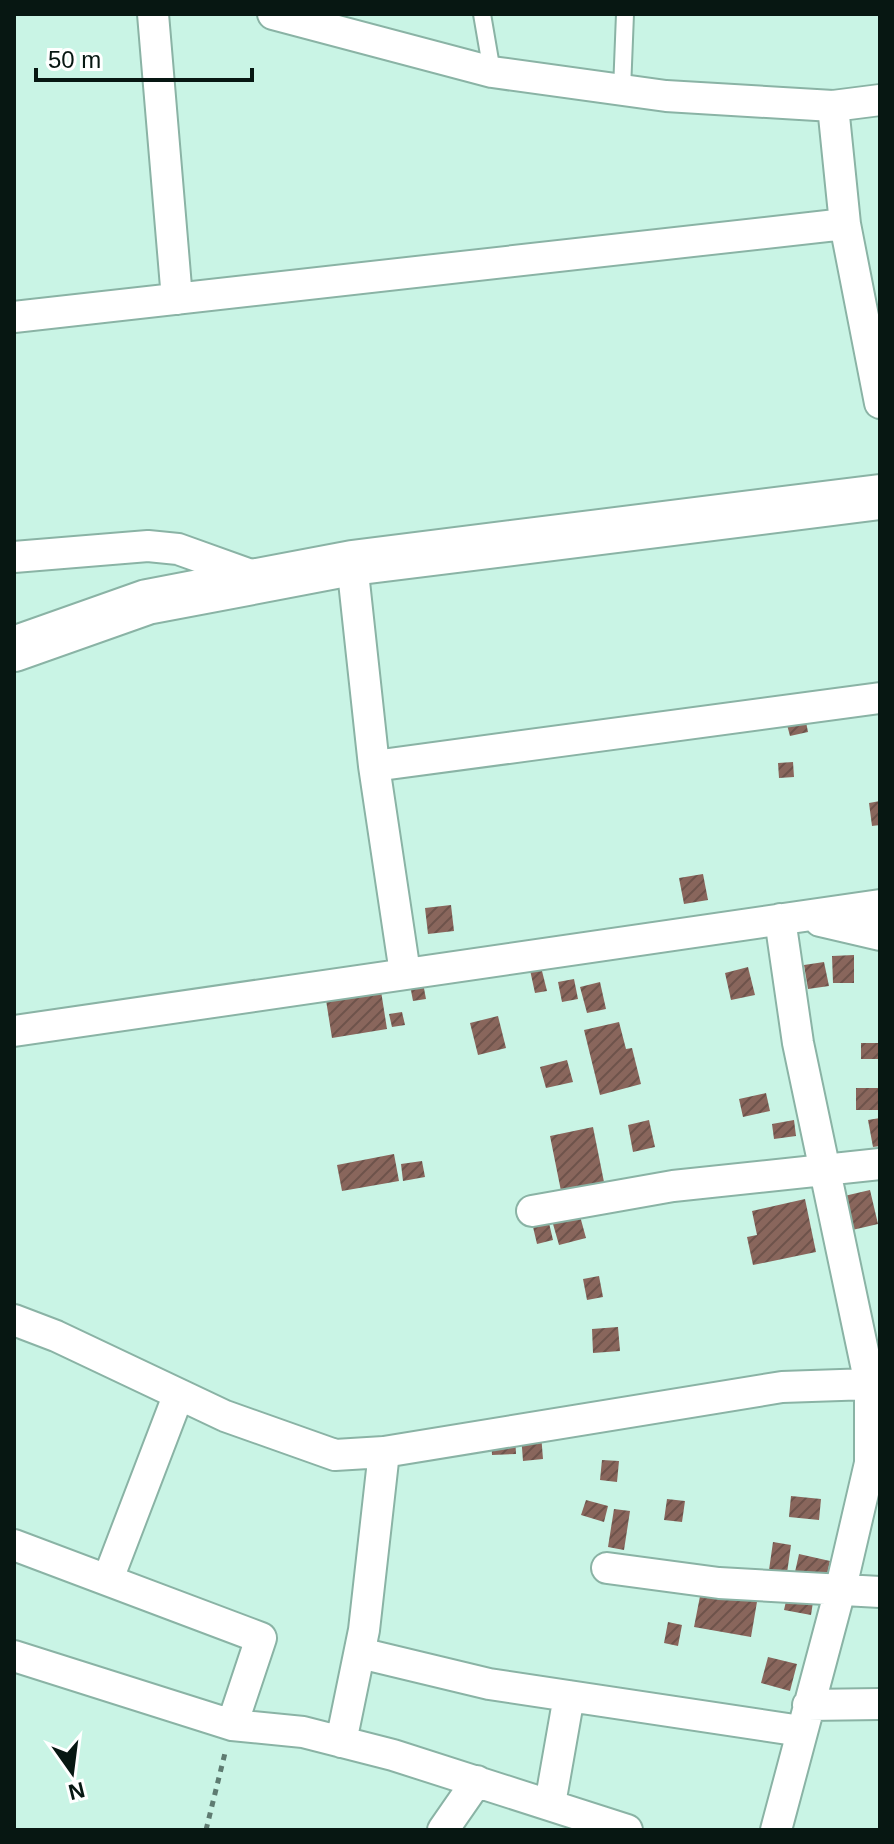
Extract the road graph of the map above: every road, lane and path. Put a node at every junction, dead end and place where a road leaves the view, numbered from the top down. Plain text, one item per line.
1 (153, 14) edge
2 (273, 14) edge
3 (482, 14) edge
4 (625, 14) edge
5 (492, 72) junction
6 (622, 90) junction
7 (880, 100) edge
8 (833, 106) junction
9 (845, 224) junction
10 (177, 299) junction
11 (14, 317) edge
12 (880, 403) edge
13 (880, 497) edge
14 (14, 557) edge
15 (352, 563) junction
16 (262, 579) junction
17 (14, 649) edge
18 (880, 698) edge
19 (374, 766) junction
20 (880, 905) edge
21 (790, 918) junction
22 (880, 935) edge
23 (405, 973) junction
24 (14, 1031) edge
25 (880, 1164) edge
26 (823, 1169) junction
27 (532, 1211) dead end
28 (14, 1320) edge
29 (870, 1384) junction
30 (178, 1396) junction
31 (384, 1452) junction
32 (14, 1545) edge
33 (607, 1568) dead end
34 (108, 1579) junction
35 (840, 1591) junction
36 (880, 1592) edge
37 (360, 1653) junction
38 (14, 1656) edge
39 (569, 1696) junction
40 (880, 1704) edge
41 (805, 1718) junction
42 (232, 1725) junction
43 (341, 1742) junction
44 (477, 1781) junction
45 (550, 1804) junction
46 (206, 1830) edge
47 (443, 1830) edge
48 (627, 1830) edge
49 (776, 1830) edge

1 - 10 street
2 - 5 street
3 - 5 lane
4 - 6 lane
5 - 6 street
6 - 8 street
7 - 8 street
8 - 9 street
9 - 10 street
9 - 12 street
10 - 11 street
13 - 15 main road
14 - 16 street
15 - 16 main road
15 - 19 street
16 - 17 main road
18 - 19 street
19 - 23 street
20 - 21 street
21 - 22 street
21 - 23 street
21 - 26 street
23 - 24 street
25 - 26 street
26 - 27 street
26 - 29 street
28 - 30 street
29 - 31 street
29 - 35 street
30 - 31 street
30 - 34 street
31 - 37 street
32 - 34 street
33 - 35 street
34 - 42 street
35 - 36 street
35 - 41 street
37 - 39 street
37 - 43 street
38 - 42 street
39 - 41 street
39 - 45 street
40 - 41 street
41 - 49 street
42 - 43 street
42 - 46 path
43 - 44 street
44 - 45 street
44 - 47 street
45 - 48 street

